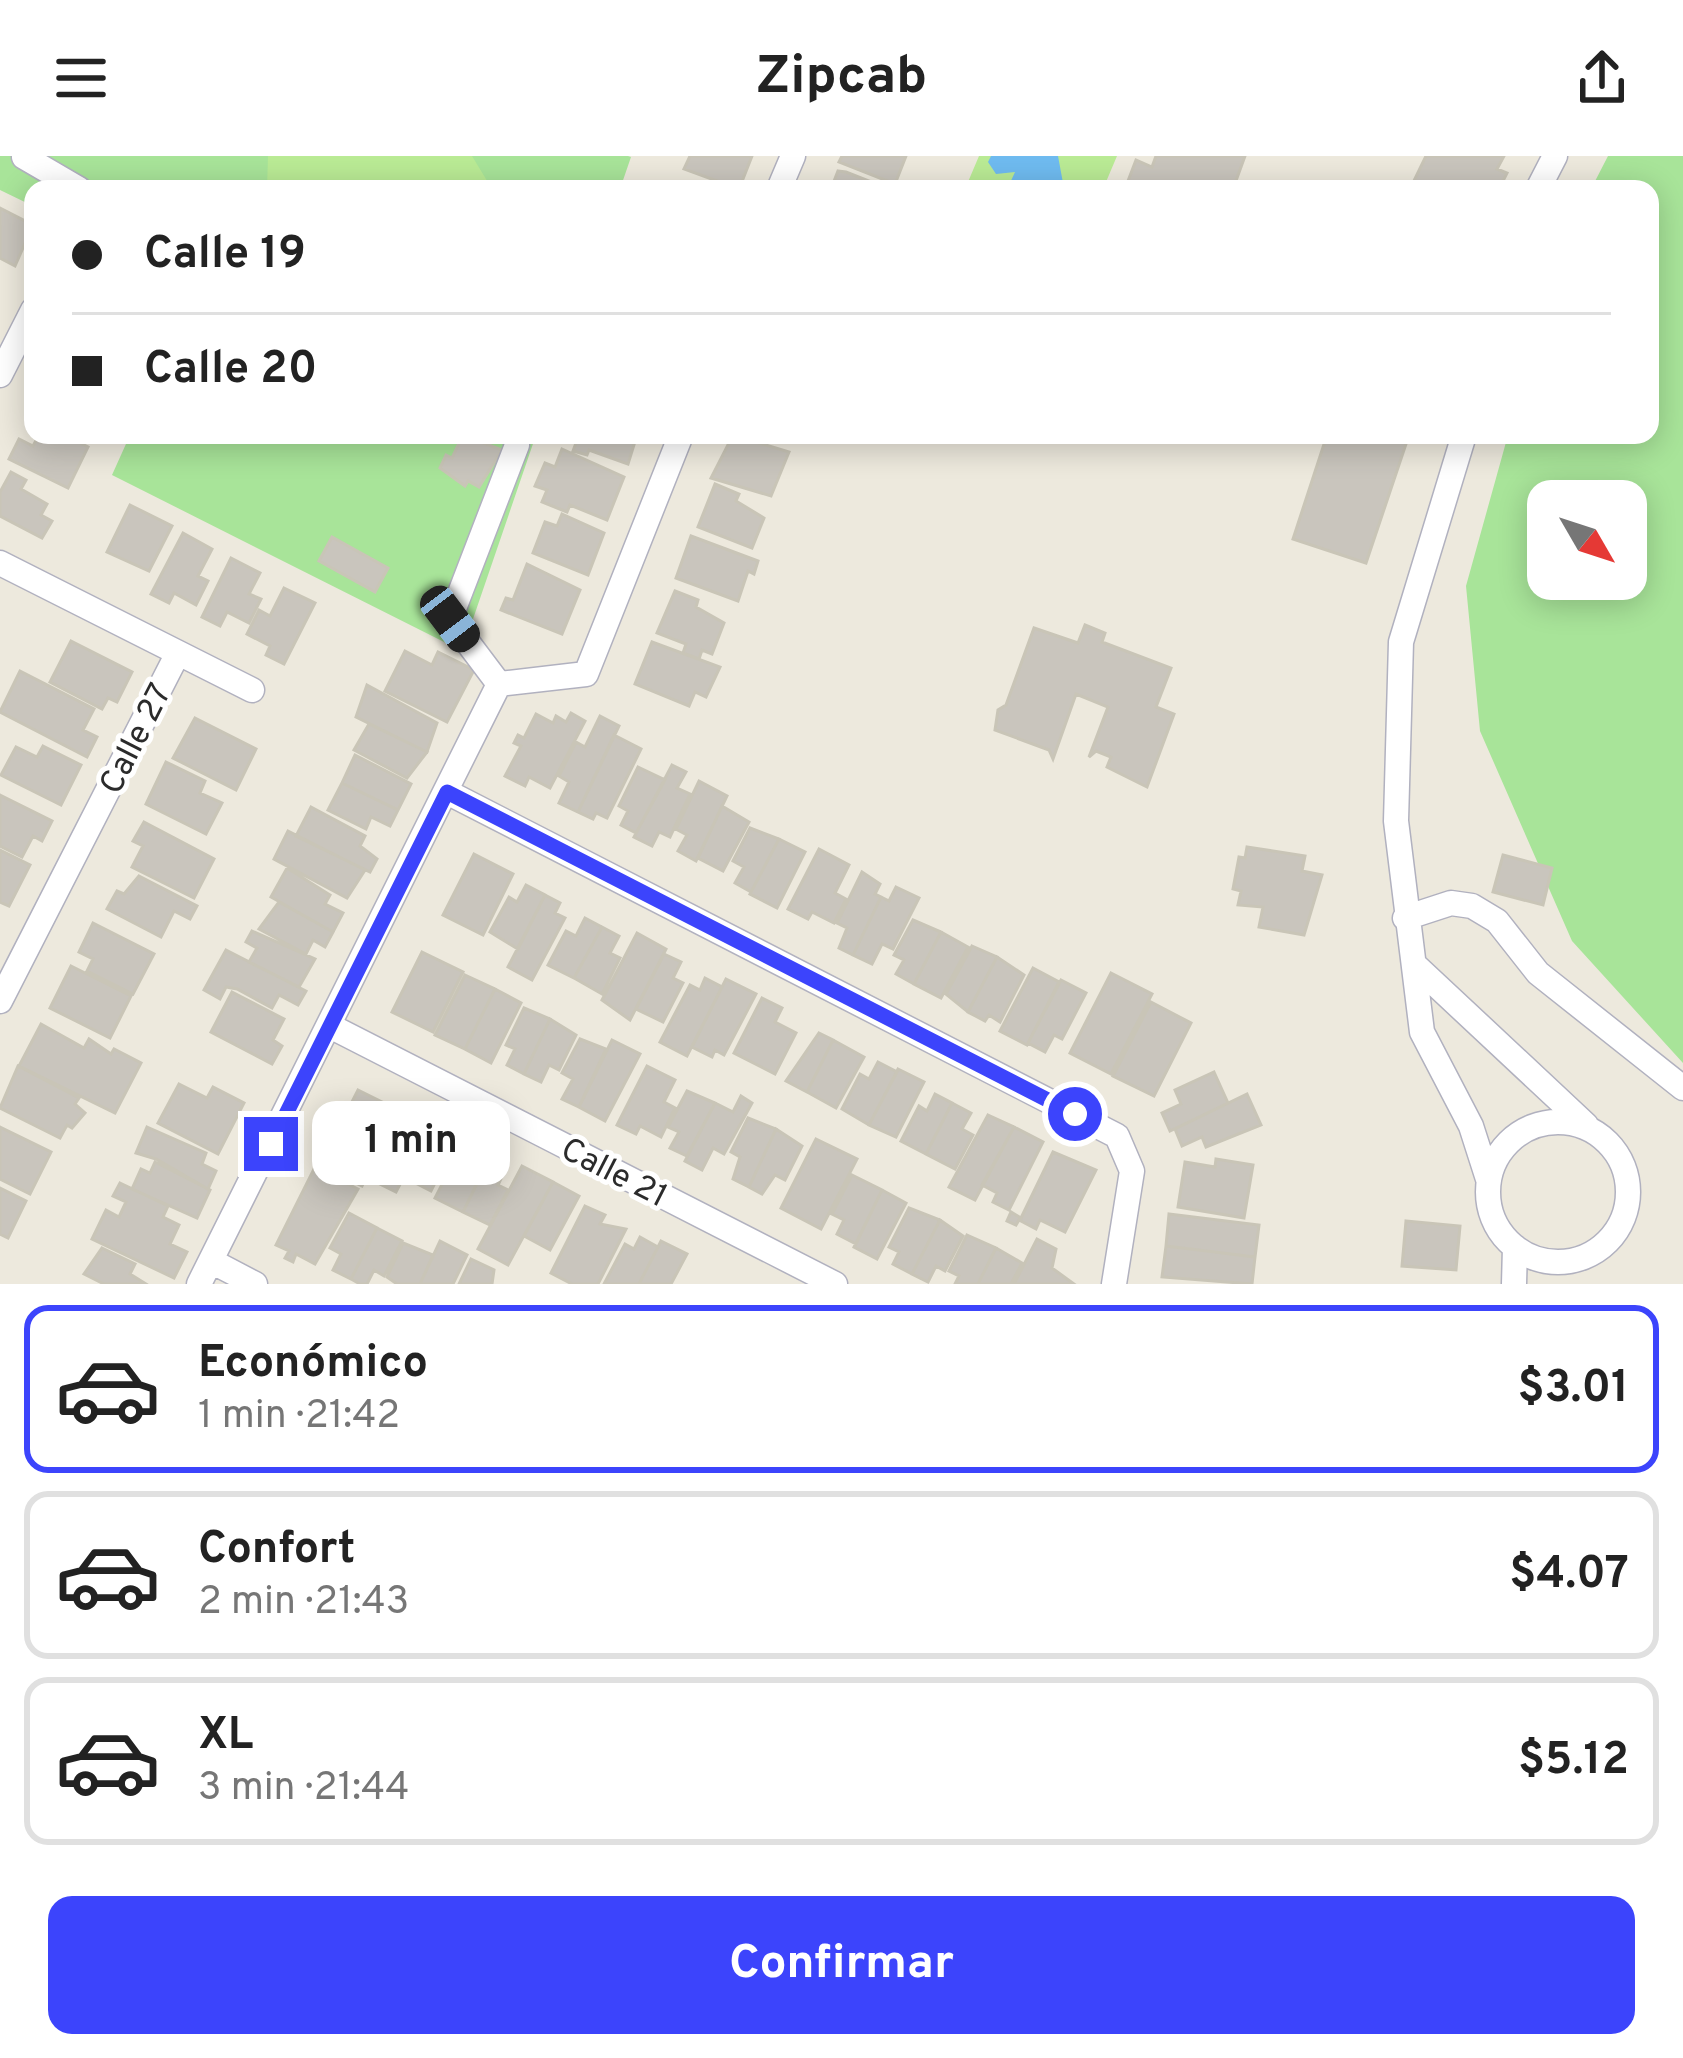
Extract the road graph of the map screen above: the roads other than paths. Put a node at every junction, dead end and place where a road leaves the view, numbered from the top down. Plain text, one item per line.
1 (24, 157) edge
2 (64, 180) edge
3 (24, 328) edge
4 (0, 375) edge
5 (677, 444) edge
6 (1461, 444) edge
7 (517, 445) dead end
8 (0, 562) edge
9 (178, 653) junction
10 (499, 684) junction
11 (252, 689) dead end
12 (447, 792) junction
13 (1405, 918) junction
14 (1417, 967) junction
15 (0, 1001) edge
16 (330, 1026) junction
17 (1683, 1088) edge
18 (1592, 1130) junction
19 (1488, 1179) junction
20 (1515, 1247) junction
21 (205, 1273) edge
22 (1570, 1273) edge
23 (255, 1284) edge
24 (835, 1284) edge
25 (1114, 1284) edge
26 (1514, 1284) edge

1 - 2 street
3 - 4 street
5 - 10 street
6 - 13 street
7 - 10 street
8 - 9 street, Calle 27
9 - 11 street
9 - 15 street, Calle 27
10 - 12 street
12 - 16 street
12 - 25 street
13 - 14 street
13 - 17 street
14 - 18 street
14 - 19 street
16 - 21 street
16 - 24 street, Calle 21
18 - 19 street
18 - 22 street
19 - 20 street
20 - 22 street
20 - 26 street
21 - 23 street

